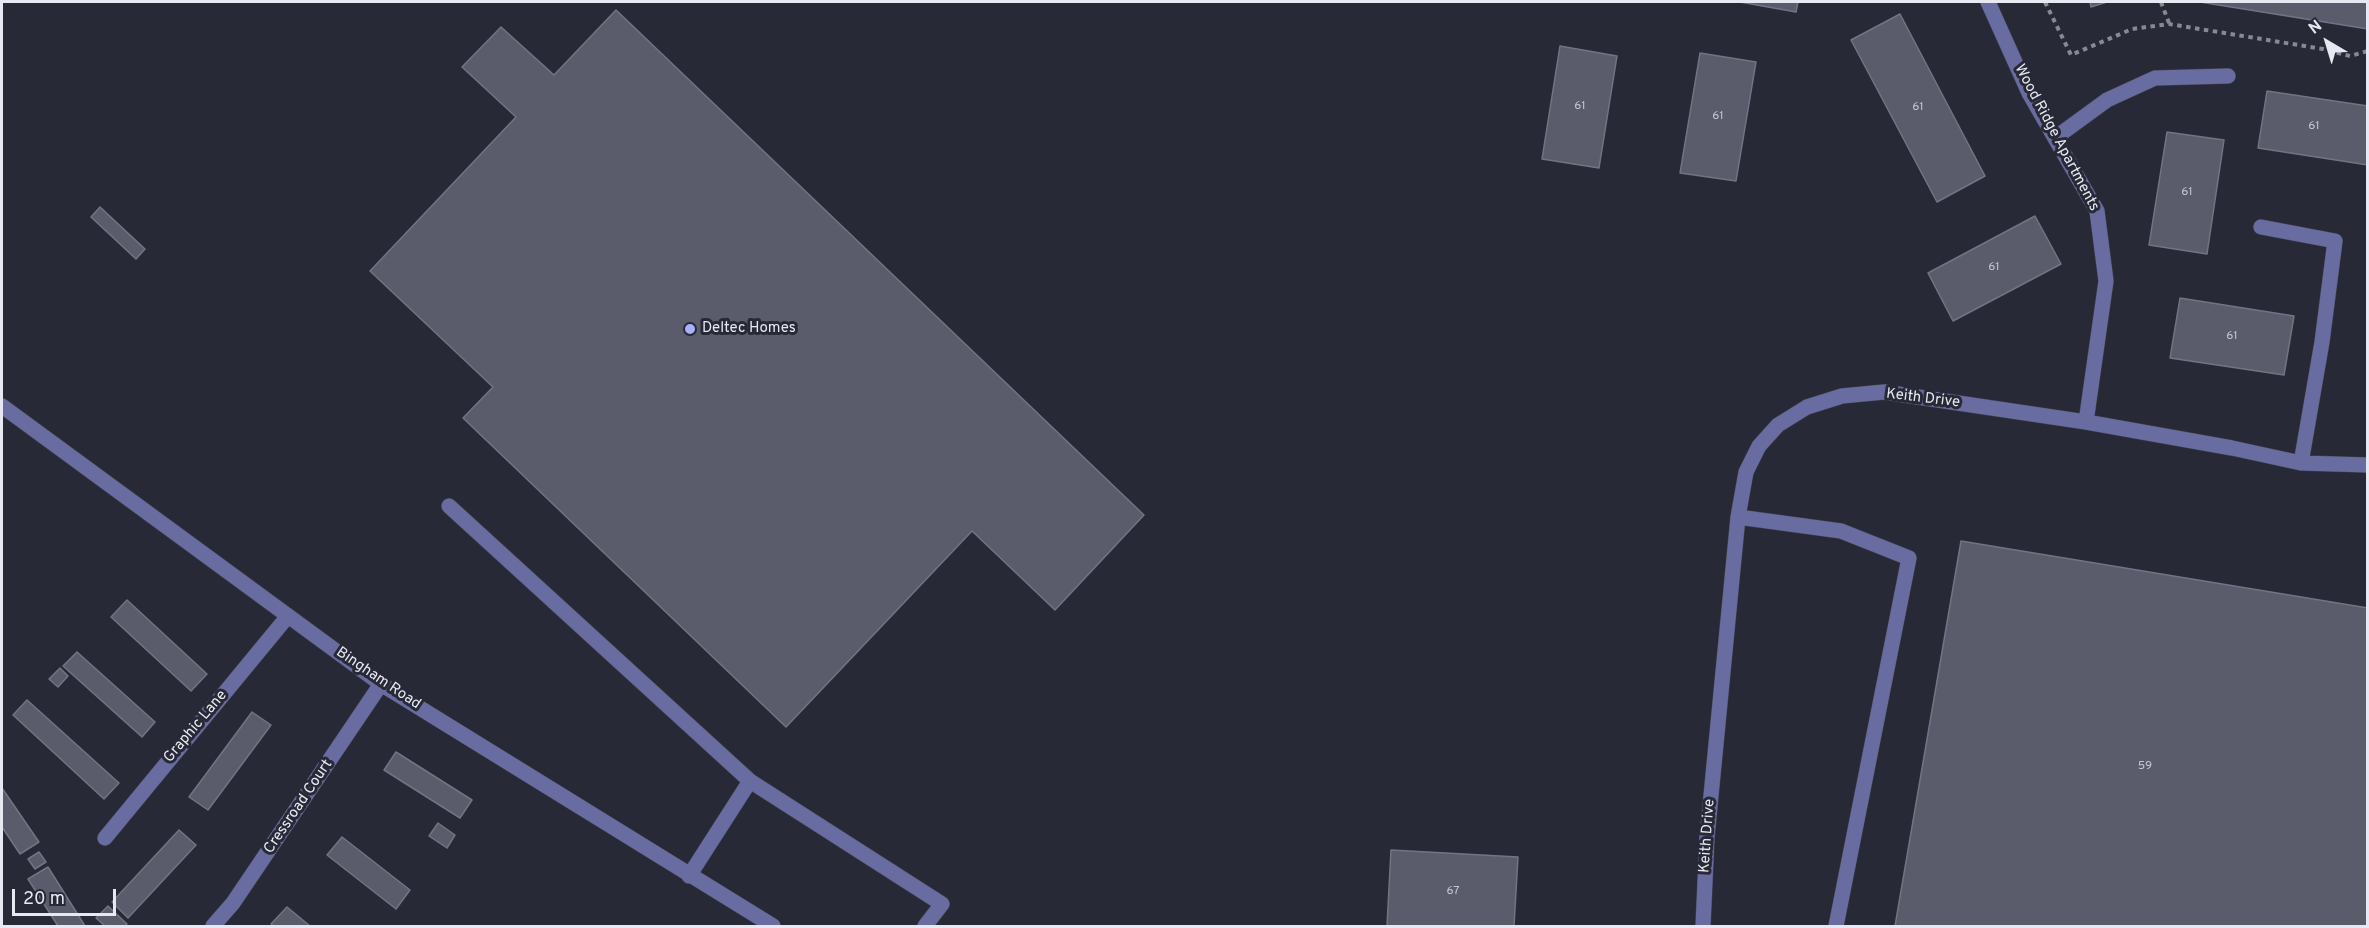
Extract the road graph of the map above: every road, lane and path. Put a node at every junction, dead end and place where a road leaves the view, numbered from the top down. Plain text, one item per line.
1 (1988, 2) edge
2 (2045, 2) edge
3 (2161, 2) edge
4 (2169, 24) junction
5 (2367, 51) edge
6 (2228, 76) dead end
7 (2055, 138) junction
8 (2261, 227) dead end
9 (2, 406) edge
10 (2086, 422) junction
11 (2301, 463) junction
12 (2367, 465) edge
13 (449, 506) dead end
14 (1738, 517) junction
15 (288, 616) junction
16 (381, 684) junction
17 (750, 781) junction
18 (105, 838) dead end
19 (688, 876) junction
20 (748, 921) edge
21 (213, 927) edge
22 (772, 927) edge
23 (926, 927) edge
24 (1703, 927) edge
25 (1836, 927) edge

1 - 7 street, Wood Ridge Apartments
2 - 4 path
3 - 4 path
4 - 5 path
6 - 7 street
7 - 10 street, Wood Ridge Apartments
8 - 11 street
9 - 15 street, Bingham Road
10 - 11 street, Keith Drive
10 - 14 street, Keith Drive
11 - 12 street, Keith Drive
13 - 17 street
14 - 24 street, Keith Drive
14 - 25 street
15 - 16 street, Bingham Road
15 - 18 street, Graphic Lane
16 - 19 street, Bingham Road
16 - 21 street, Cressroad Court
17 - 19 street
17 - 23 street
19 - 20 street, Bingham Road
20 - 22 street, Bingham Road

